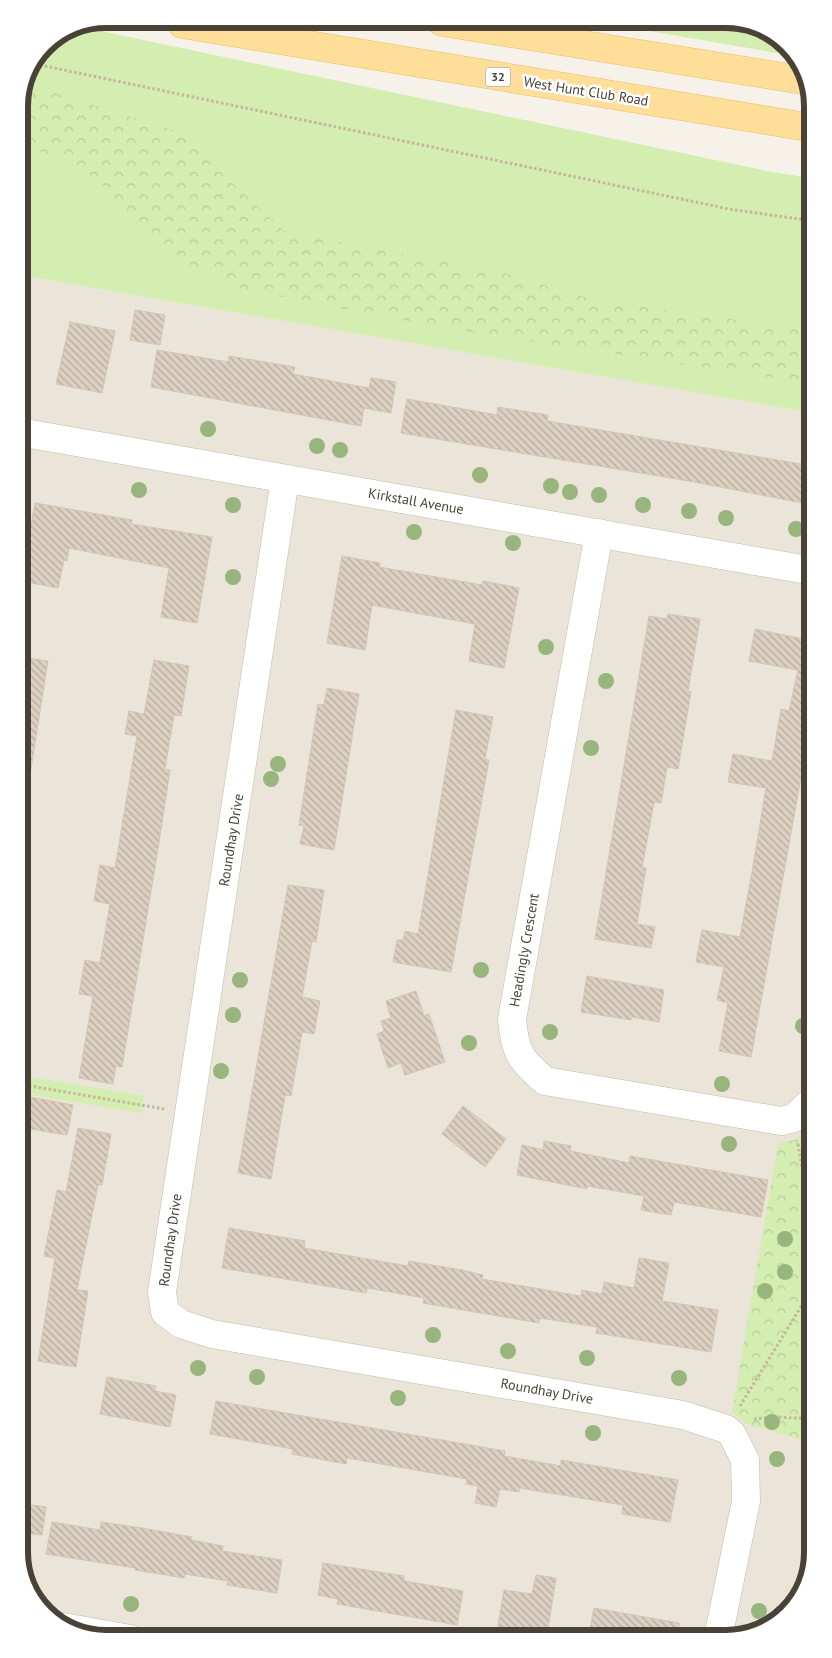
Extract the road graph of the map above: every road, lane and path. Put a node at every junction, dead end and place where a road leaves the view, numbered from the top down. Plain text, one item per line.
1 (201, 27) edge
2 (477, 28) edge
3 (40, 65) edge
4 (800, 79) edge
5 (804, 127) edge
6 (804, 219) edge
7 (28, 434) edge
8 (285, 479) junction
9 (599, 533) junction
10 (804, 569) edge
11 (27, 1085) edge
12 (804, 1109) edge
13 (189, 1114) junction
14 (781, 1121) junction
15 (804, 1179) edge
16 (804, 1302) edge
17 (804, 1419) edge
18 (726, 1430) junction
19 (720, 1630) edge

1 - 5 main road, West Hunt Club Road / 32
2 - 4 main road
3 - 6 path
7 - 8 street, Kirkstall Avenue
8 - 9 street, Kirkstall Avenue
8 - 13 street, Roundhay Drive
9 - 10 street, Kirkstall Avenue
9 - 14 street, Headingly Crescent
11 - 13 path
12 - 14 street
13 - 18 street, Roundhay Drive
14 - 15 path
16 - 18 path
17 - 18 path
18 - 19 street

